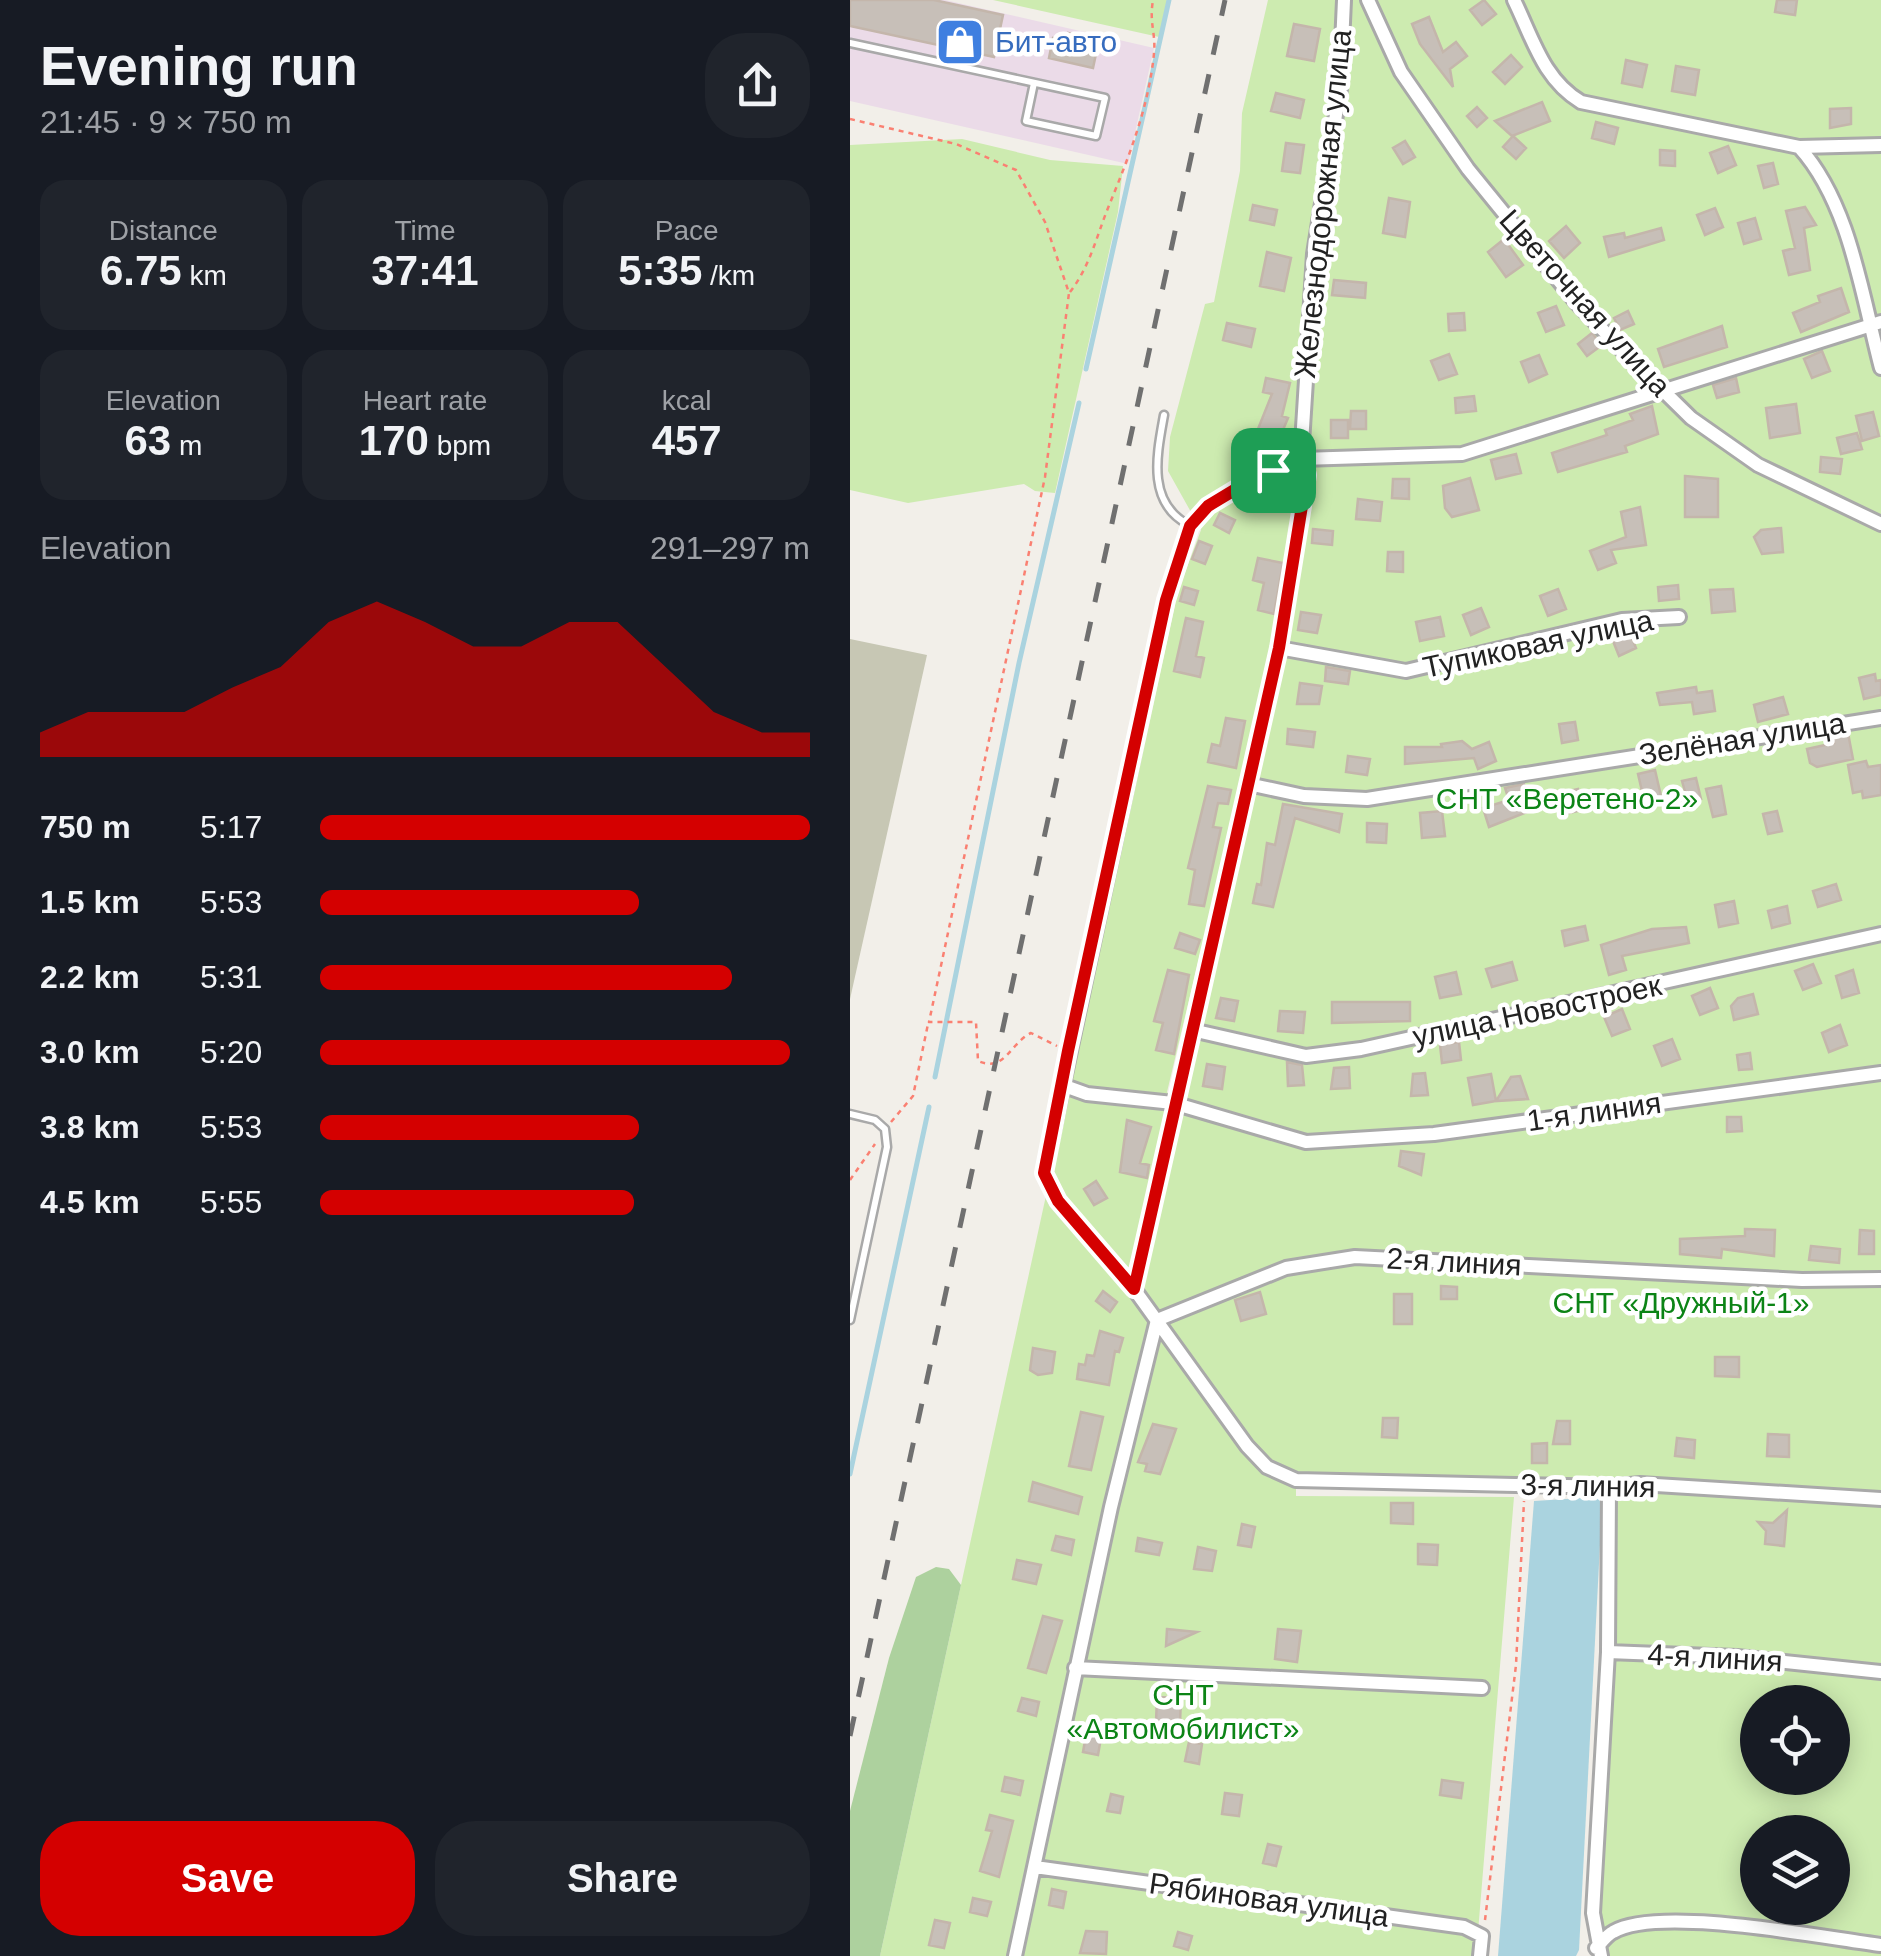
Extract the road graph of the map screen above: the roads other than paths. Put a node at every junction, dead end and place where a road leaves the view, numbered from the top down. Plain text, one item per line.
1 (1344, 0) edge
2 (1368, 0) edge
3 (1514, 0) edge
4 (850, 43) edge
5 (1034, 82) junction
6 (1881, 145) edge
7 (1800, 147) junction
8 (1875, 324) edge
9 (1881, 368) edge
10 (1660, 388) junction
11 (1164, 414) dead end
12 (1301, 459) junction
13 (1881, 524) edge
14 (1190, 526) junction
15 (1679, 617) dead end
16 (1279, 648) junction
17 (1881, 718) edge
18 (1248, 784) junction
19 (1881, 934) edge
20 (1192, 1030) junction
21 (1881, 1073) edge
22 (1062, 1085) junction
23 (1173, 1103) junction
24 (850, 1114) edge
25 (1881, 1279) edge
26 (1134, 1289) junction
27 (850, 1320) edge
28 (1157, 1320) junction
29 (1609, 1488) junction
30 (1881, 1499) edge
31 (1608, 1652) junction
32 (1075, 1668) junction
33 (1881, 1672) edge
34 (1482, 1688) dead end
35 (1034, 1866) junction
36 (1881, 1946) edge
37 (1595, 1953) edge
38 (1015, 1956) edge
39 (1480, 1956) edge

1 - 12 street, Железнодорожная улица
2 - 10 street, Цветочная улица
3 - 7 street
4 - 5 lane
5 - 5 lane
6 - 7 street
7 - 8 street
8 - 9 street
8 - 10 street
10 - 12 street
10 - 13 street, Цветочная улица
11 - 14 lane
12 - 14 street
12 - 16 street, Железнодорожная улица
14 - 22 street
15 - 16 street, Тупиковая улица
16 - 18 street, Железнодорожная улица
17 - 18 street, Зелёная улица
18 - 20 street, Железнодорожная улица
19 - 20 street, улица Новостроек
20 - 23 street, Железнодорожная улица
21 - 23 street, 1-я линия
22 - 23 street, 1-я линия
22 - 26 street
23 - 26 street, Железнодорожная улица
24 - 27 lane
25 - 28 street, 2-я линия
26 - 28 street
28 - 29 street, 3-я линия
28 - 32 street
29 - 30 street, 3-я линия
29 - 31 street
31 - 33 street, 4-я линия
31 - 37 street
32 - 34 street
32 - 35 street
35 - 38 street
35 - 39 street, Рябиновая улица
36 - 37 street

